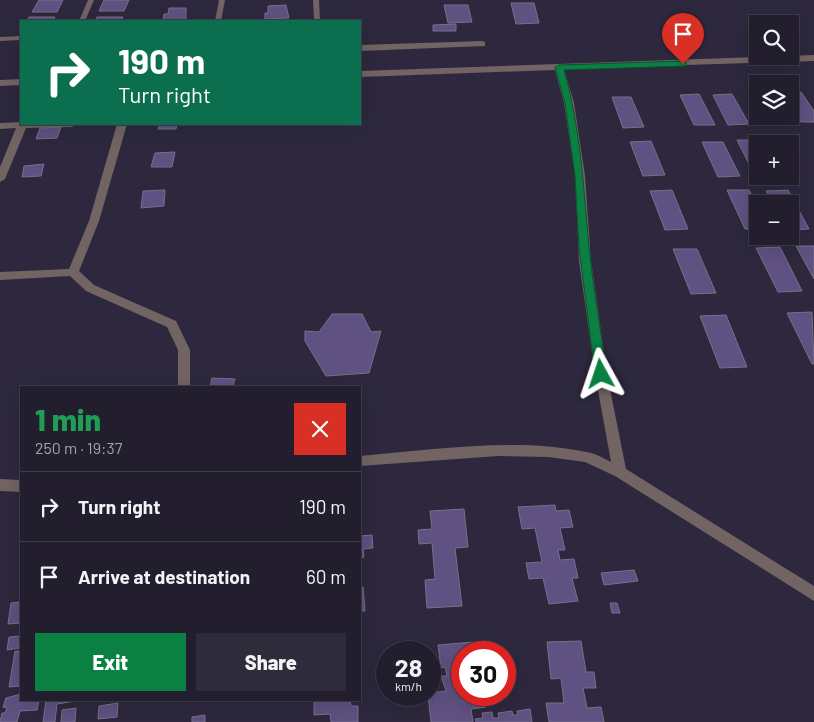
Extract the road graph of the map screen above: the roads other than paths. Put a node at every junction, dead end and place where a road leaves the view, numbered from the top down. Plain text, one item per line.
1 (91, 0) edge
2 (222, 0) edge
3 (316, 0) edge
4 (82, 20) edge
5 (218, 20) edge
6 (317, 20) edge
7 (20, 38) edge
8 (0, 39) edge
9 (482, 44) dead end
10 (361, 48) edge
11 (814, 58) edge
12 (559, 67) junction
13 (361, 74) edge
14 (20, 82) edge
15 (0, 83) edge
16 (22, 125) joint
17 (122, 125) edge
18 (0, 126) edge
19 (0, 179) edge
20 (74, 272) junction
21 (0, 276) edge
22 (184, 386) edge
23 (361, 461) edge
24 (620, 472) junction
25 (0, 485) edge
26 (20, 486) edge
27 (814, 594) edge

1 - 4 lane
2 - 5 lane
3 - 6 lane
7 - 8 lane
9 - 10 street
11 - 12 street
12 - 13 street
12 - 24 street
14 - 15 street
16 - 18 street
16 - 19 street
17 - 20 street
20 - 21 street
20 - 22 street
23 - 24 street
24 - 27 street
25 - 26 street

